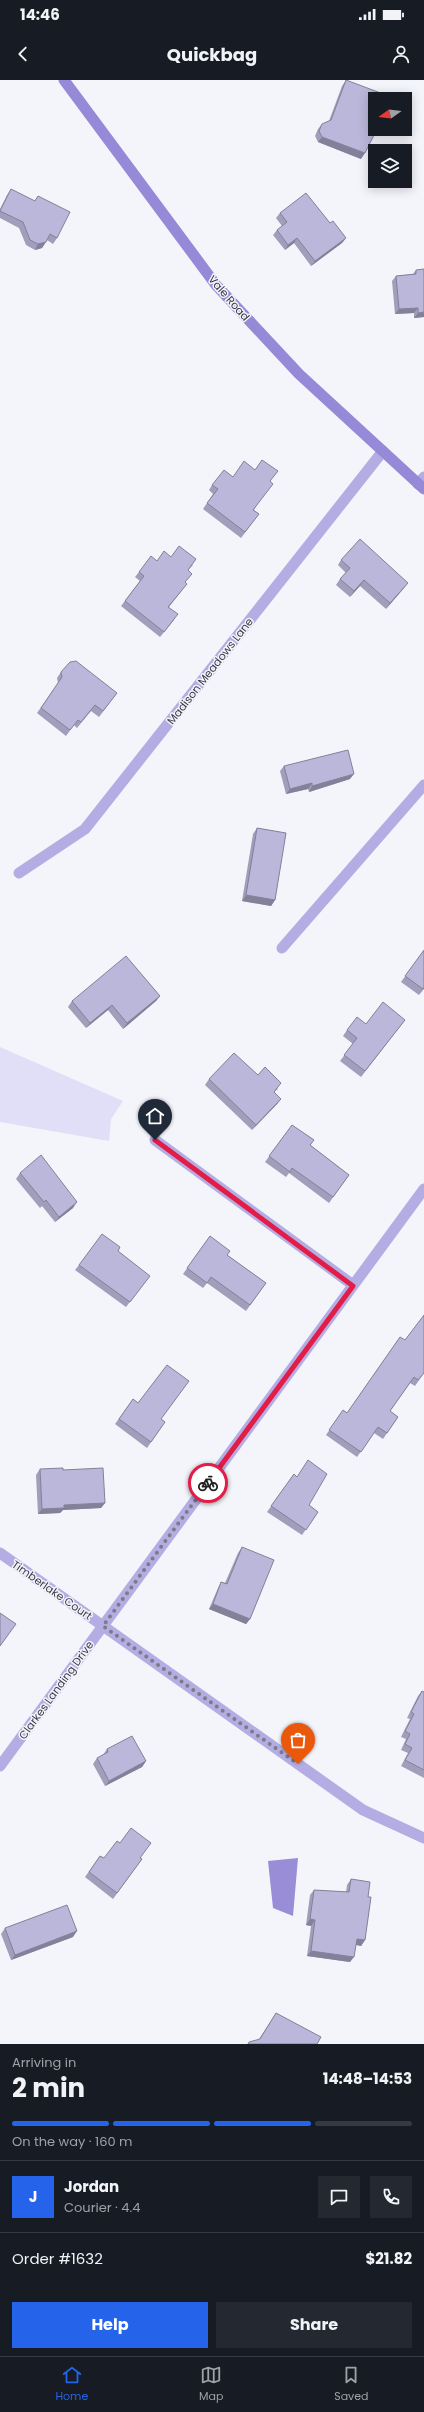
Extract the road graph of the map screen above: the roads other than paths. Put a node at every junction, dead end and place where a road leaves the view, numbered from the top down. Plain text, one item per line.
1 (64, 80) edge
2 (383, 451) junction
3 (422, 483) edge
4 (424, 785) edge
5 (19, 873) dead end
6 (282, 948) dead end
7 (155, 1140) dead end
8 (424, 1189) edge
9 (353, 1286) junction
10 (0, 1553) edge
11 (103, 1626) junction
12 (0, 1766) edge
13 (424, 1838) edge

1 - 2 main road, Vale Road
2 - 3 main road, Vale Road
2 - 5 street, Madison Meadows Lane
4 - 6 street
7 - 9 street
8 - 9 street, Clarkes Landing Drive
9 - 11 street, Clarkes Landing Drive
10 - 11 street, Timberlake Court
11 - 12 street, Clarkes Landing Drive
11 - 13 street, Timberlake Court

